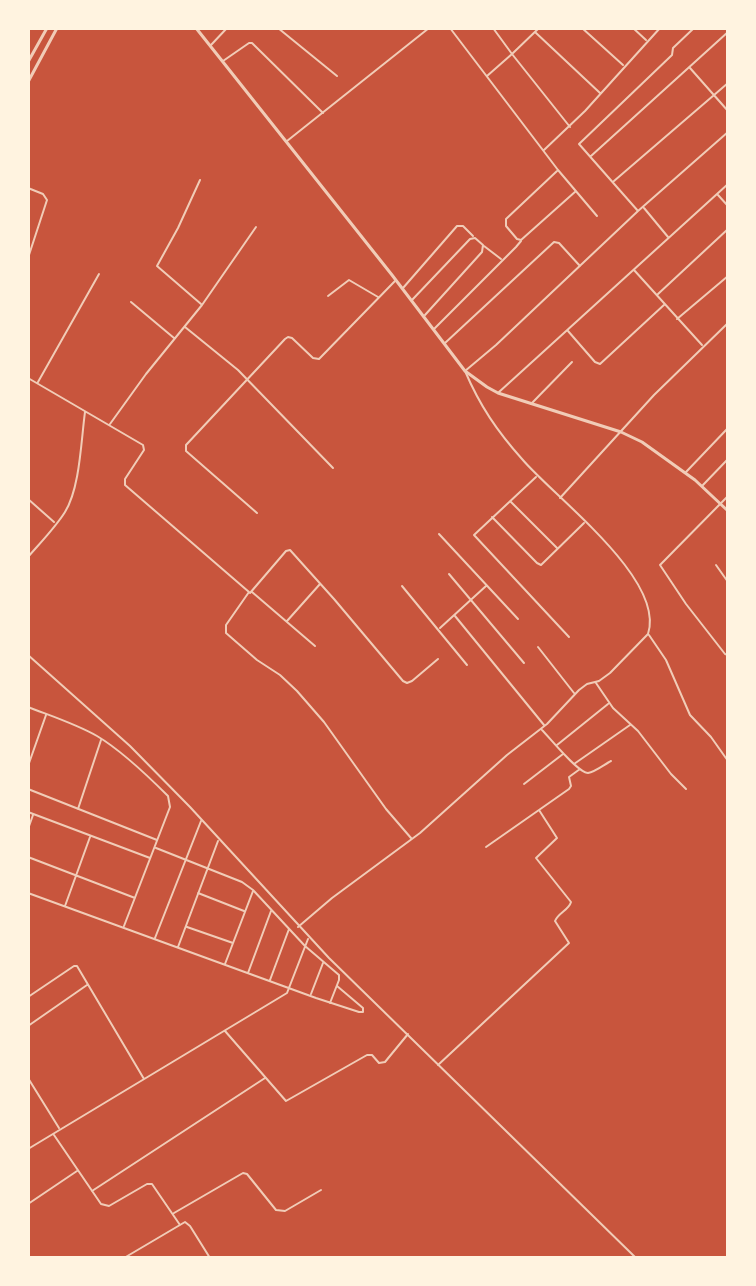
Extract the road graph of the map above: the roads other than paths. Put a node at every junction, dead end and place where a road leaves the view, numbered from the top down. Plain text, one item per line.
1 (47, 28) edge
2 (57, 28) edge
3 (196, 28) edge
4 (227, 28) edge
5 (278, 28) edge
6 (429, 28) edge
7 (450, 28) edge
8 (493, 28) edge
9 (538, 28) edge
10 (582, 28) edge
11 (633, 28) edge
12 (660, 28) edge
13 (694, 28) edge
14 (535, 32) junction
15 (728, 32) edge
16 (647, 41) junction
17 (210, 46) junction
18 (512, 54) junction
19 (222, 61) junction
20 (28, 62) edge
21 (624, 66) junction
22 (690, 68) junction
23 (337, 76) dead end
24 (486, 77) junction
25 (28, 82) edge
26 (728, 83) edge
27 (600, 94) junction
28 (714, 95) junction
29 (728, 111) edge
30 (323, 113) junction
31 (570, 127) junction
32 (728, 132) edge
33 (286, 142) junction
34 (543, 150) junction
35 (590, 157) junction
36 (558, 170) junction
37 (200, 180) dead end
38 (612, 183) junction
39 (728, 184) edge
40 (28, 188) edge
41 (576, 191) junction
42 (717, 194) junction
43 (728, 206) edge
44 (643, 208) junction
45 (638, 211) junction
46 (597, 216) dead end
47 (256, 227) dead end
48 (728, 229) edge
49 (475, 238) junction
50 (668, 238) junction
51 (521, 240) junction
52 (483, 245) junction
53 (28, 258) edge
54 (503, 261) junction
55 (581, 267) junction
56 (633, 269) junction
57 (99, 274) dead end
58 (728, 276) edge
59 (396, 280) junction
60 (402, 288) junction
61 (657, 295) junction
62 (328, 296) dead end
63 (379, 298) junction
64 (412, 301) junction
65 (131, 302) dead end
66 (665, 304) junction
67 (202, 305) junction
68 (424, 316) junction
69 (677, 319) junction
70 (728, 323) edge
71 (184, 327) junction
72 (434, 329) junction
73 (568, 331) junction
74 (174, 339) junction
75 (444, 344) junction
76 (703, 346) junction
77 (572, 362) dead end
78 (465, 371) junction
79 (28, 378) edge
80 (247, 379) junction
81 (37, 383) junction
82 (498, 393) junction
83 (530, 405) junction
84 (85, 411) junction
85 (109, 425) junction
86 (728, 428) edge
87 (621, 432) junction
88 (728, 459) edge
89 (333, 468) dead end
90 (686, 473) junction
91 (537, 476) junction
92 (702, 486) junction
93 (728, 496) edge
94 (28, 499) edge
95 (560, 499) junction
96 (510, 501) junction
97 (721, 503) junction
98 (728, 511) edge
99 (257, 513) dead end
100 (492, 517) junction
101 (585, 522) junction
102 (56, 524) junction
103 (439, 534) dead end
104 (558, 549) junction
105 (28, 557) edge
106 (716, 565) dead end
107 (449, 574) dead end
108 (728, 582) edge
109 (320, 583) junction
110 (487, 585) junction
111 (402, 586) dead end
112 (250, 592) junction
113 (471, 601) junction
114 (455, 616) junction
115 (518, 619) dead end
116 (287, 621) junction
117 (438, 629) junction
118 (648, 634) junction
119 (569, 637) dead end
120 (315, 646) dead end
121 (538, 647) dead end
122 (28, 655) edge
123 (728, 655) edge
124 (438, 659) dead end
125 (524, 663) dead end
126 (467, 665) dead end
127 (596, 682) junction
128 (575, 694) junction
129 (609, 703) junction
130 (28, 707) edge
131 (46, 714) junction
132 (631, 724) junction
133 (545, 726) junction
134 (541, 729) junction
135 (101, 739) junction
136 (557, 746) junction
137 (564, 753) junction
138 (728, 760) edge
139 (611, 761) dead end
140 (574, 764) junction
141 (28, 766) edge
142 (580, 769) junction
143 (524, 784) dead end
144 (28, 789) edge
145 (686, 789) dead end
146 (78, 809) junction
147 (539, 810) junction
148 (28, 812) edge
149 (34, 814) junction
150 (201, 820) junction
151 (28, 829) edge
152 (91, 836) junction
153 (412, 839) junction
154 (157, 840) junction
155 (219, 840) junction
156 (154, 847) junction
157 (486, 847) dead end
158 (28, 857) edge
159 (150, 858) junction
160 (185, 860) junction
161 (208, 869) junction
162 (76, 876) junction
163 (253, 890) junction
164 (28, 893) edge
165 (198, 893) junction
166 (135, 898) junction
167 (65, 906) junction
168 (272, 910) junction
169 (245, 911) junction
170 (186, 927) junction
171 (298, 927) junction
172 (124, 928) junction
173 (289, 928) junction
174 (308, 937) junction
175 (155, 939) junction
176 (233, 943) junction
177 (305, 946) junction
178 (178, 947) junction
179 (324, 962) junction
180 (225, 965) junction
181 (248, 973) junction
182 (269, 981) junction
183 (88, 984) junction
184 (337, 986) junction
185 (290, 988) junction
186 (310, 996) junction
187 (28, 997) edge
188 (330, 1003) junction
189 (28, 1026) edge
190 (225, 1030) junction
191 (408, 1034) junction
192 (438, 1065) junction
193 (28, 1078) edge
194 (266, 1078) junction
195 (144, 1079) junction
196 (60, 1130) junction
197 (54, 1134) junction
198 (28, 1149) edge
199 (78, 1170) junction
200 (321, 1190) dead end
201 (92, 1191) junction
202 (28, 1204) edge
203 (173, 1214) junction
204 (180, 1225) junction
205 (124, 1258) edge
206 (210, 1258) edge
207 (636, 1258) edge

1 - 20 street
2 - 25 street
3 - 17 street
4 - 17 street
5 - 23 street
6 - 30 street
7 - 24 street
8 - 18 street
9 - 14 street
10 - 21 street
11 - 16 street
12 - 16 street
13 - 35 street
14 - 18 street
14 - 27 street
15 - 22 street
16 - 21 street
17 - 19 street
18 - 24 street
18 - 31 street
19 - 30 street
19 - 33 street
21 - 27 street
22 - 28 street
22 - 35 street
24 - 34 street
26 - 28 street
27 - 31 street
28 - 29 street
28 - 38 street
30 - 33 street
31 - 34 street
32 - 44 street
33 - 59 street
34 - 36 street
35 - 38 street
36 - 41 street
36 - 51 street
37 - 67 street
38 - 45 street
39 - 42 street
40 - 53 street
41 - 46 street
41 - 51 street
42 - 43 street
42 - 50 street
44 - 45 street
44 - 50 street
45 - 55 street
47 - 67 street
48 - 61 street
49 - 52 street
49 - 60 street
49 - 64 street
50 - 56 street
51 - 54 street
52 - 54 street
52 - 68 street
54 - 72 street
55 - 75 street
55 - 78 street
56 - 61 street
56 - 73 street
57 - 81 street
58 - 69 street
59 - 60 street
59 - 63 street
60 - 64 street
61 - 66 street
62 - 63 street
63 - 80 street
64 - 68 street
65 - 74 street
66 - 69 street
66 - 73 street
67 - 71 street
68 - 72 street
69 - 76 street
70 - 76 street
71 - 74 street
71 - 80 street
72 - 75 street
73 - 82 street
74 - 85 street
75 - 78 street
76 - 87 street
77 - 83 street
78 - 82 street
78 - 91 street
79 - 81 street
80 - 89 street
80 - 99 street
81 - 84 street
82 - 83 street
83 - 87 street
84 - 85 street
84 - 102 street
85 - 112 street
86 - 90 street
87 - 90 street
87 - 95 street
88 - 92 street
90 - 92 street
91 - 95 street
91 - 96 street
92 - 97 street
93 - 97 street
94 - 102 street
95 - 101 street
96 - 100 street
96 - 104 street
97 - 98 street
97 - 123 street
100 - 104 street
100 - 119 street
101 - 104 street
101 - 118 street
102 - 105 street
103 - 110 street
106 - 108 street
107 - 113 street
109 - 112 street
109 - 116 street
109 - 124 street
110 - 113 street
110 - 115 street
111 - 117 street
112 - 116 street
112 - 153 street
113 - 114 street
113 - 125 street
114 - 117 street
114 - 133 street
116 - 120 street
117 - 126 street
118 - 127 street
118 - 138 street
121 - 128 street
122 - 150 street
127 - 128 street
127 - 129 street
128 - 133 street
129 - 132 street
129 - 136 street
130 - 131 street
131 - 135 street
131 - 141 street
132 - 140 street
132 - 145 street
133 - 134 street
134 - 136 street
134 - 153 street
135 - 146 street
135 - 154 street
136 - 137 street
137 - 140 street
137 - 143 street
139 - 142 street
140 - 142 street
142 - 147 street
144 - 146 street
146 - 154 street
147 - 157 street
147 - 192 street
148 - 149 street
149 - 151 street
149 - 152 street
150 - 155 street
150 - 160 street
152 - 159 street
152 - 162 street
153 - 171 street
154 - 156 street
155 - 161 street
155 - 171 street
156 - 159 street
156 - 160 street
158 - 162 street
159 - 166 street
160 - 161 street
160 - 175 street
161 - 163 street
161 - 165 street
162 - 166 street
162 - 167 street
163 - 168 street
163 - 169 street
164 - 167 street
165 - 169 street
165 - 170 street
166 - 172 street
167 - 172 street
168 - 173 street
168 - 181 street
169 - 176 street
170 - 176 street
170 - 178 street
171 - 174 street
172 - 175 street
173 - 177 street
173 - 182 street
174 - 177 street
174 - 191 street
175 - 178 street
176 - 180 street
177 - 179 street
177 - 185 street
178 - 180 street
179 - 184 street
179 - 186 street
180 - 181 street
181 - 182 street
182 - 185 street
183 - 187 street
183 - 189 street
183 - 195 street
184 - 188 street
184 - 188 street
185 - 186 street
185 - 190 street
186 - 188 street
190 - 194 street
190 - 195 street
191 - 192 street
191 - 194 street
192 - 207 street
193 - 196 street
194 - 201 street
195 - 196 street
196 - 197 street
197 - 198 street
197 - 199 street
199 - 201 street
199 - 202 street
200 - 203 street
201 - 203 street
203 - 204 street
204 - 205 street
204 - 206 street

